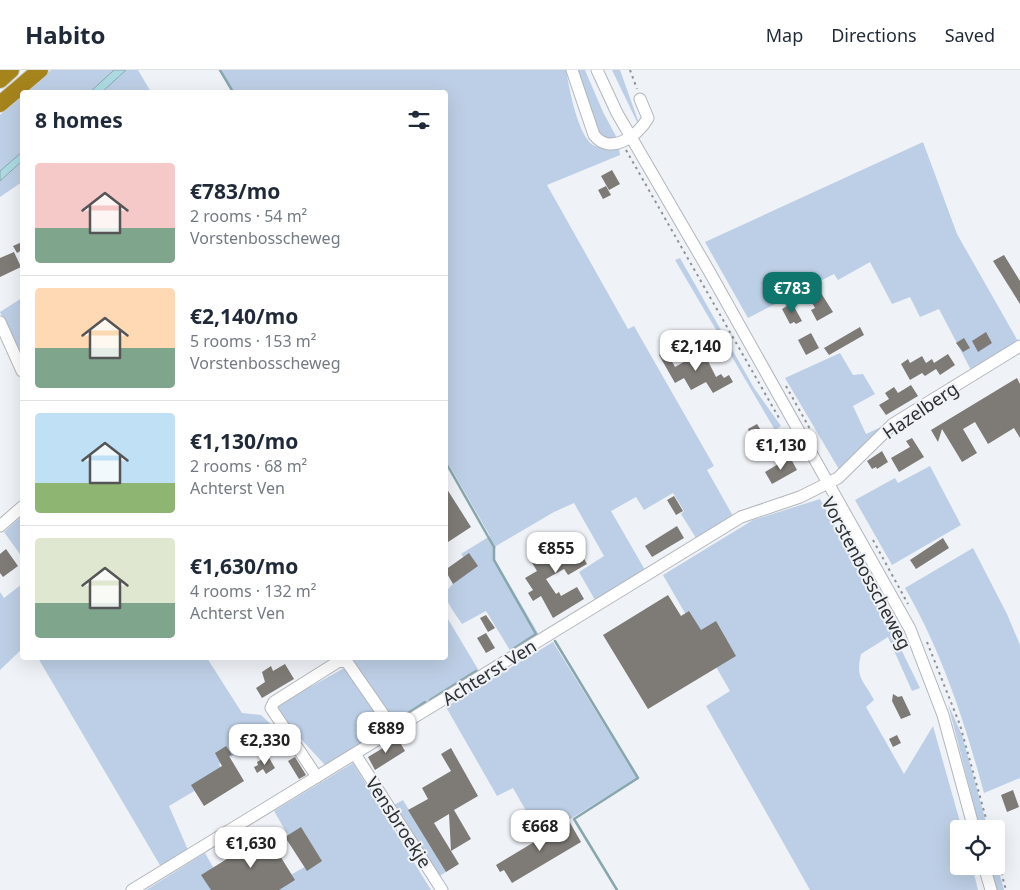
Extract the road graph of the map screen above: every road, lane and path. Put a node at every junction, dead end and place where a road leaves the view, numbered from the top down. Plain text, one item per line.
1 (11, 70) edge
2 (40, 70) edge
3 (572, 70) edge
4 (598, 70) edge
5 (630, 70) edge
6 (0, 80) edge
7 (640, 100) joint
8 (0, 104) edge
9 (626, 139) junction
10 (0, 322) edge
11 (1020, 346) edge
12 (20, 367) edge
13 (784, 424) dead end
14 (828, 484) junction
15 (20, 509) edge
16 (0, 526) edge
17 (854, 551) dead end
18 (905, 644) dead end
19 (951, 703) dead end
20 (394, 730) junction
21 (355, 754) junction
22 (317, 777) junction
23 (972, 820) edge
24 (987, 820) edge
25 (987, 875) edge
26 (1002, 875) edge
27 (132, 890) edge
28 (442, 890) edge
29 (991, 890) edge
30 (1006, 890) edge

1 - 6 highway
2 - 8 highway
3 - 9 street
4 - 9 street, Vorstenbosscheweg
5 - 7 path
7 - 9 street
9 - 13 path
9 - 14 street, Vorstenbosscheweg
10 - 12 street
11 - 14 street, Hazelberg
14 - 20 street, Achterst Ven
14 - 23 street, Vorstenbosscheweg
15 - 16 street
17 - 18 path, Vorstenbosscheweg
19 - 24 path
20 - 21 street, Achterst Ven
20 - 22 street
21 - 22 street, Achterst Ven
21 - 28 street, Vensbroekje
22 - 27 street, Achterst Ven
25 - 29 street
26 - 30 path

